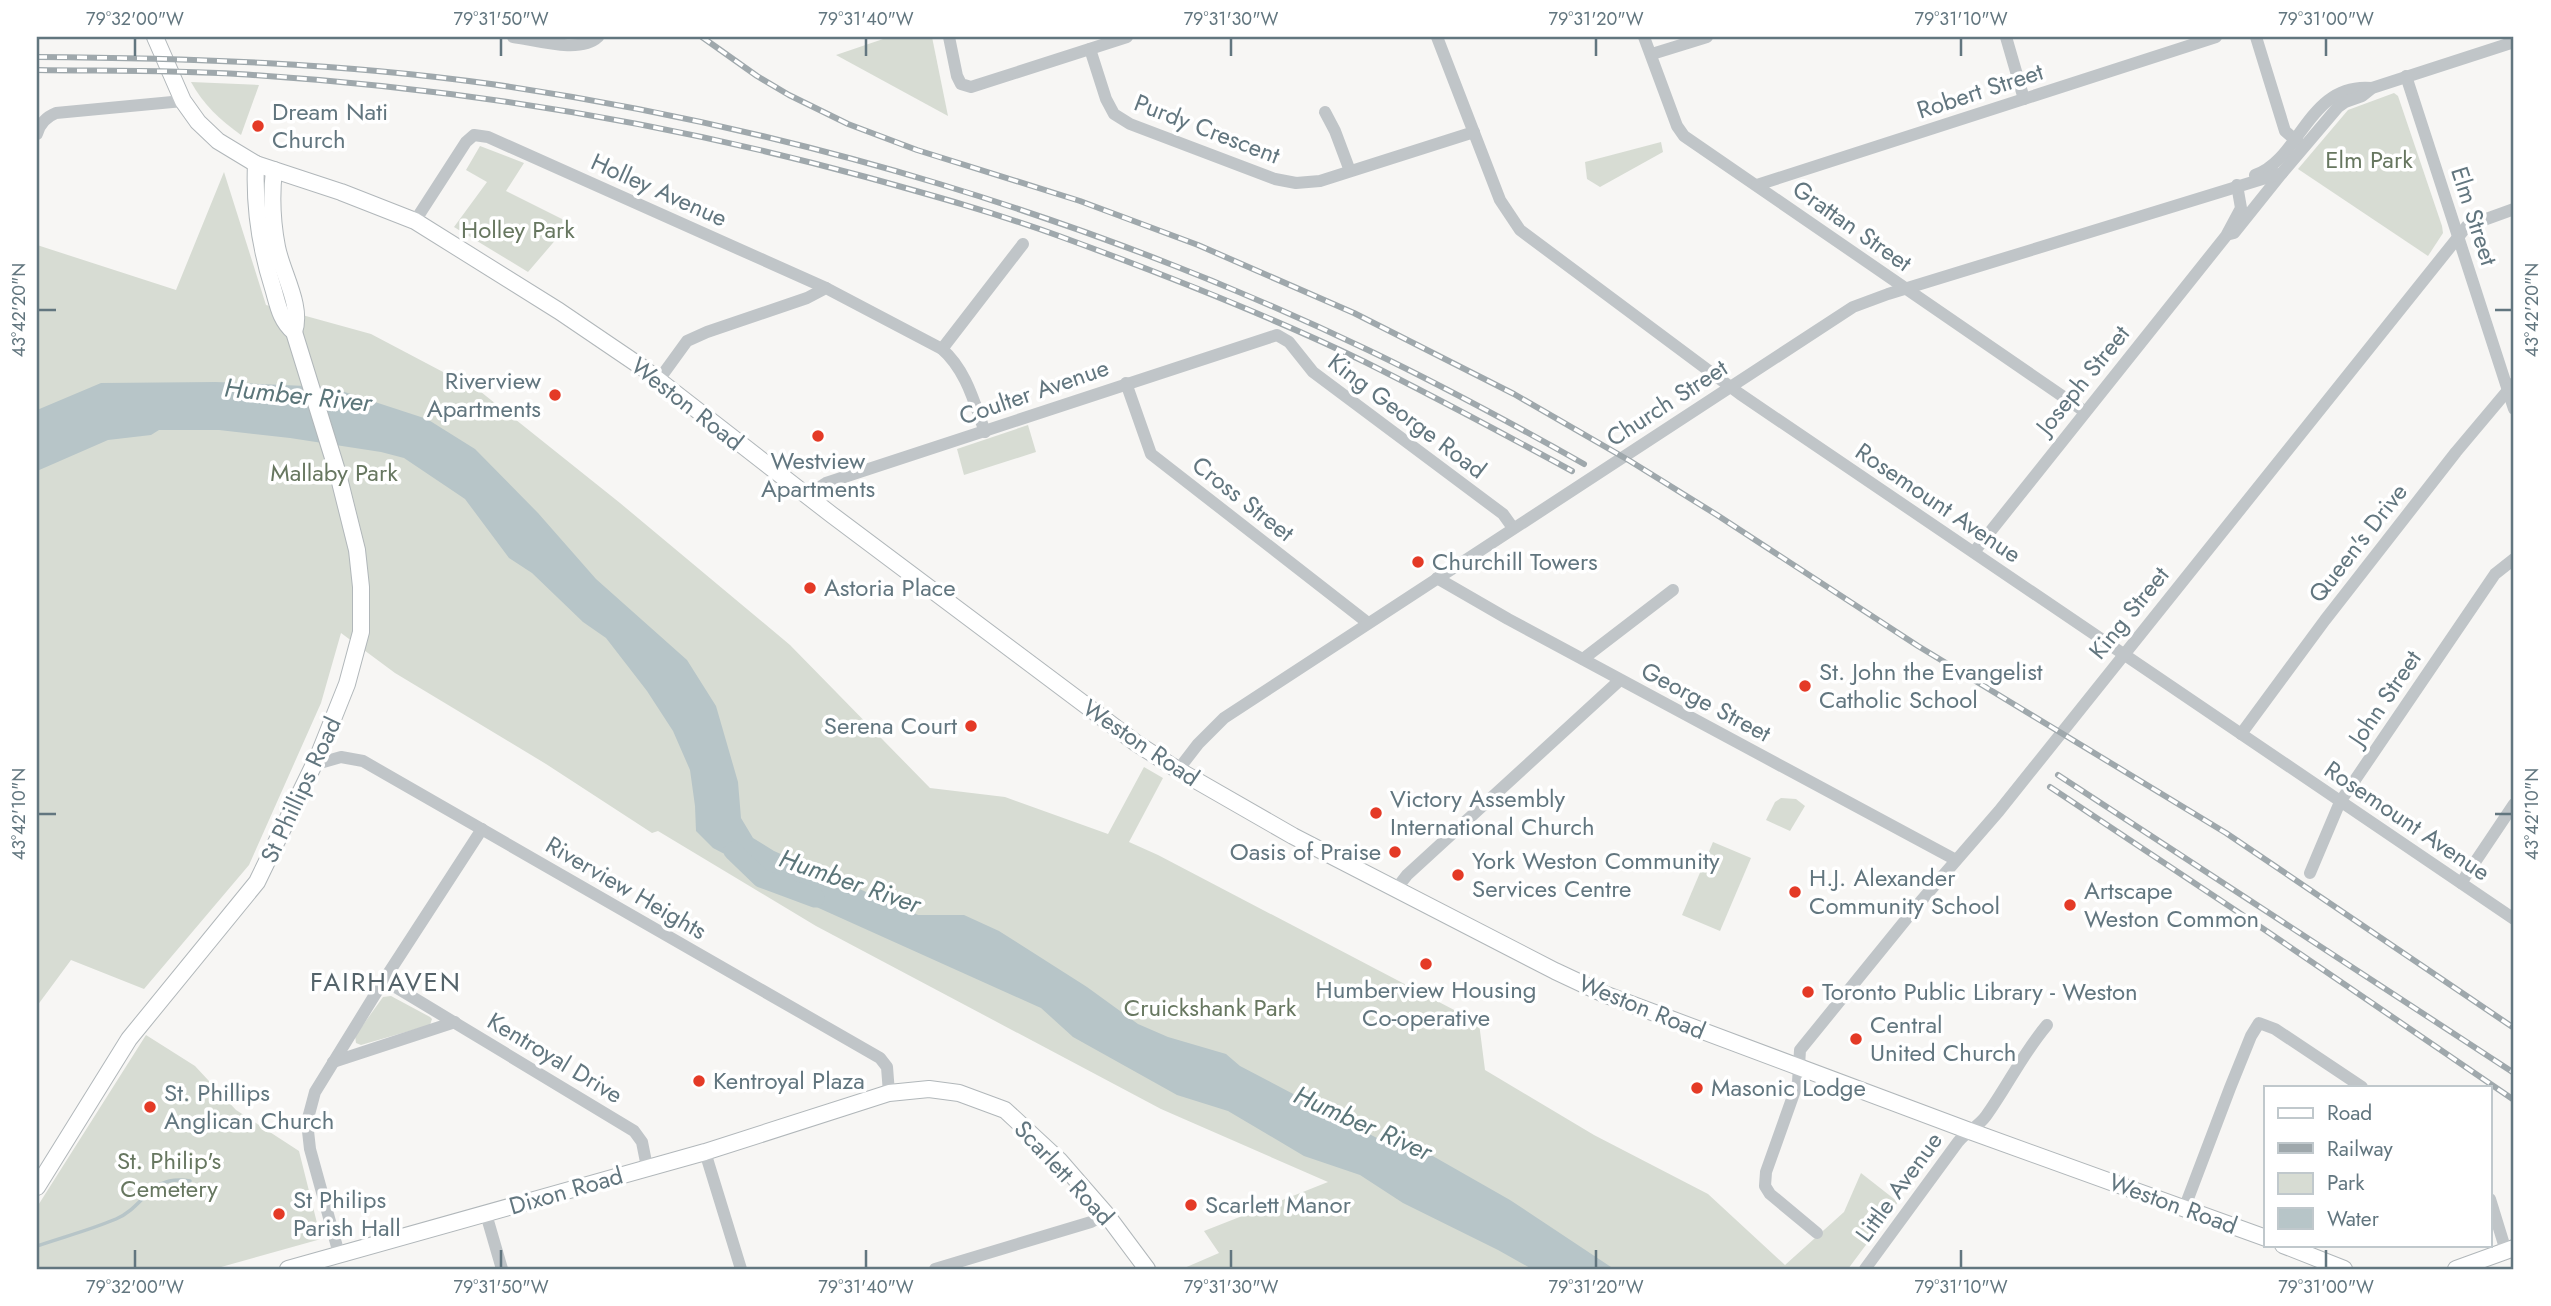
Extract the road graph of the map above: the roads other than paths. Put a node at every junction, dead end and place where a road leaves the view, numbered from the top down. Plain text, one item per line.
1 (155, 37) edge
2 (513, 37) edge
3 (598, 37) edge
4 (949, 37) edge
5 (1127, 37) edge
6 (1437, 37) edge
7 (1644, 37) edge
8 (1707, 37) edge
9 (2006, 37) edge
10 (2216, 37) edge
11 (2256, 37) edge
12 (2514, 42) edge
13 (1090, 49) junction
14 (1651, 54) junction
15 (2406, 76) junction
16 (2024, 99) junction
17 (183, 101) junction
18 (1325, 112) dead end
19 (1474, 132) junction
20 (37, 134) edge
21 (2298, 143) junction
22 (256, 164) junction
23 (274, 170) junction
24 (1350, 171) junction
25 (2282, 173) junction
26 (1757, 185) junction
27 (2238, 185) junction
28 (2514, 209) edge
29 (415, 221) junction
30 (2227, 236) junction
31 (2459, 236) junction
32 (1023, 244) dead end
33 (826, 288) junction
34 (1908, 290) junction
35 (1277, 335) joint
36 (296, 339) junction
37 (942, 349) junction
38 (658, 381) junction
39 (1126, 383) junction
40 (2511, 386) edge
41 (1730, 387) junction
42 (2514, 409) edge
43 (2084, 411) junction
44 (985, 432) junction
45 (807, 495) junction
46 (1513, 528) junction
47 (1973, 552) junction
48 (2514, 559) edge
49 (1437, 578) junction
50 (1674, 590) dead end
51 (1368, 623) junction
52 (2122, 654) junction
53 (1583, 659) junction
54 (1620, 680) junction
55 (2241, 734) junction
56 (313, 765) junction
57 (1178, 770) junction
58 (2340, 802) junction
59 (2514, 804) edge
60 (482, 830) junction
61 (1956, 860) junction
62 (2310, 873) dead end
63 (2461, 883) junction
64 (1397, 888) junction
65 (2514, 919) edge
66 (384, 980) junction
67 (455, 1022) junction
68 (2047, 1025) dead end
69 (333, 1062) junction
70 (1799, 1068) junction
71 (2360, 1086) edge
72 (890, 1093) junction
73 (844, 1108) joint
74 (1967, 1130) junction
75 (705, 1152) junction
76 (647, 1167) junction
77 (37, 1187) edge
78 (2492, 1204) edge
79 (2184, 1209) junction
80 (486, 1214) junction
81 (1106, 1214) junction
82 (1817, 1233) dead end
83 (2264, 1237) edge
84 (2286, 1246) edge
85 (2510, 1250) edge
86 (339, 1254) junction
87 (288, 1269) edge
88 (502, 1269) edge
89 (741, 1269) edge
90 (935, 1269) edge
91 (1147, 1269) edge
92 (1864, 1269) edge
93 (2344, 1269) edge
94 (2456, 1269) edge

1 - 17 main road, Weston Road
2 - 3 street
4 - 13 street
5 - 13 street
6 - 19 street, Rosemount Avenue
7 - 14 street, Grattan Street
8 - 14 street
9 - 16 street
10 - 16 street, Robert Street
11 - 21 street
12 - 15 street, Church Street
13 - 24 street, Purdy Crescent
14 - 26 street, Grattan Street
15 - 21 street, Church Street
15 - 31 street, Elm Street
16 - 26 street, Robert Street
17 - 20 street
17 - 22 main road, Weston Road
18 - 24 street
19 - 24 street, Purdy Crescent
19 - 41 street, Rosemount Avenue
21 - 25 street, Church Street
21 - 27 street, Church Street
22 - 23 main road, Weston Road
22 - 36 main road, St Phillips Road
23 - 29 main road, Weston Road
23 - 36 main road, St Phillips Road
25 - 27 street, Church Street
25 - 30 street, Joseph Street
26 - 34 street, Grattan Street
27 - 30 street, Joseph Street
27 - 34 street, Church Street
28 - 31 street, King Street
29 - 33 street, Holley Avenue
29 - 38 main road, Weston Road
30 - 43 street, Joseph Street
31 - 40 street, Elm Street
31 - 52 street, King Street
32 - 37 street
33 - 37 street, Holley Avenue
33 - 38 street
34 - 41 street, Church Street
34 - 43 street, Grattan Street
35 - 39 street, Coulter Avenue
35 - 46 street, King George Road
36 - 56 main road, St Phillips Road
37 - 44 street
38 - 45 main road, Weston Road
39 - 44 street, Coulter Avenue
39 - 51 street, Cross Street
40 - 42 street, Elm Street
40 - 55 street, Queen's Drive
41 - 46 street, Church Street
41 - 47 street, Rosemount Avenue
43 - 47 street, Joseph Street
44 - 45 street, Coulter Avenue
45 - 57 main road, Weston Road
46 - 49 street, Church Street
47 - 52 street, Rosemount Avenue
48 - 58 street, John Street
49 - 51 street, Church Street
49 - 53 street, George Street
50 - 53 street
51 - 57 street, Church Street
52 - 55 street, Rosemount Avenue
52 - 61 street, King Street
53 - 54 street, George Street
54 - 61 street, George Street
54 - 64 street
55 - 58 street, Rosemount Avenue
56 - 60 street, Riverview Heights
56 - 77 main road, St Phillips Road
57 - 64 main road, Weston Road
58 - 62 street, John Street
58 - 63 street, Rosemount Avenue
59 - 63 street
60 - 66 street
60 - 72 street, Riverview Heights
61 - 70 street, King Street
63 - 65 street, Rosemount Avenue
64 - 70 main road, Weston Road
66 - 67 street, Kentroyal Drive
66 - 69 street
67 - 69 street
67 - 76 street, Kentroyal Drive
68 - 74 street, Little Avenue
69 - 86 street
70 - 74 main road, Weston Road
70 - 82 street, King Street
71 - 79 street
72 - 73 main road, Scarlett Road
72 - 81 main road, Scarlett Road
73 - 75 main road, Dixon Road
74 - 79 main road, Weston Road
74 - 92 street, Little Avenue
75 - 76 main road, Dixon Road
75 - 89 street
76 - 80 main road, Dixon Road
78 - 85 street
79 - 83 main road, Weston Road
80 - 86 main road, Dixon Road
80 - 88 street
81 - 90 street
81 - 91 main road, Scarlett Road
84 - 93 main road
85 - 94 main road
86 - 87 main road, Dixon Road

